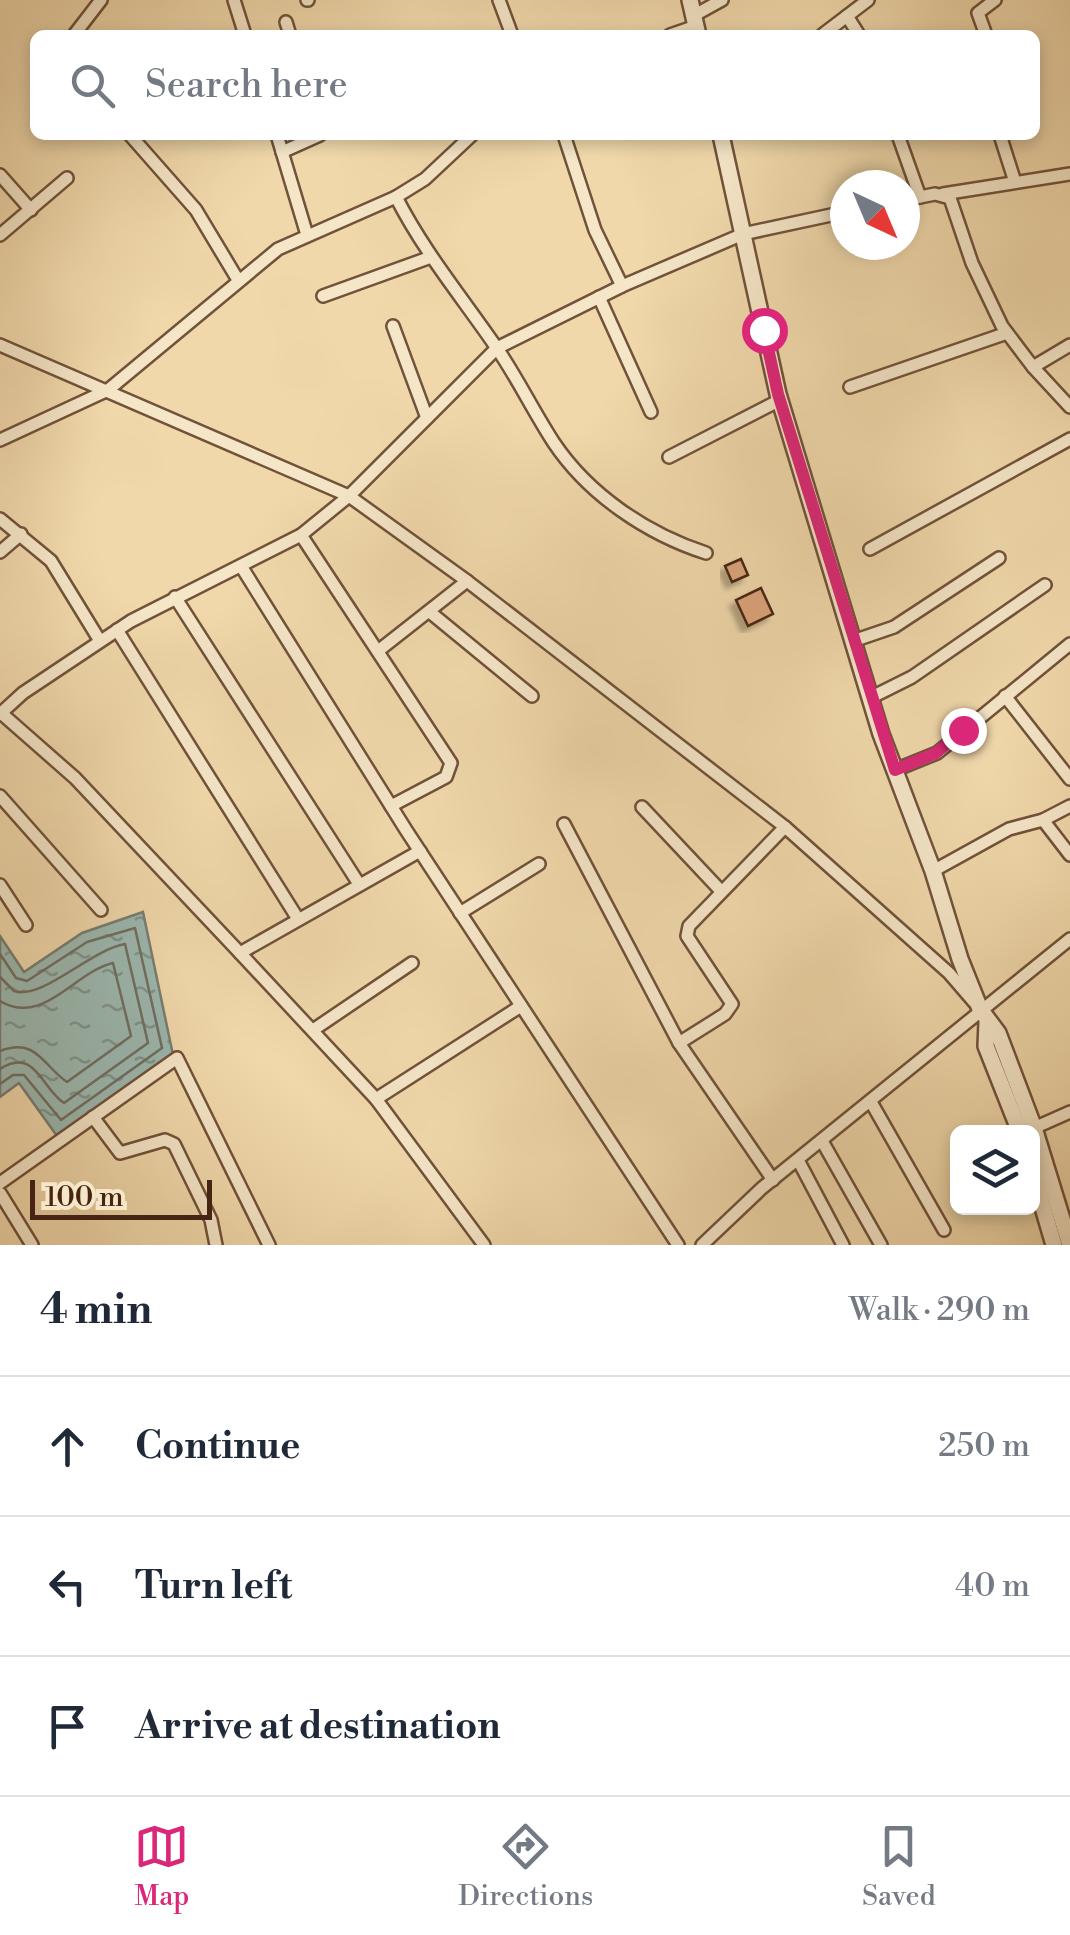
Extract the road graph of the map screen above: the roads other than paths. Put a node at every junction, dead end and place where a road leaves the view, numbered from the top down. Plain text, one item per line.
1 (100, 0) edge
2 (234, 0) edge
3 (499, 0) edge
4 (722, 0) edge
5 (868, 0) edge
6 (995, 0) edge
7 (847, 16) junction
8 (694, 19) edge
9 (78, 30) edge
10 (244, 30) edge
11 (510, 30) edge
12 (829, 30) edge
13 (856, 30) edge
14 (984, 30) edge
15 (134, 140) edge
16 (278, 140) edge
17 (316, 140) edge
18 (463, 140) edge
19 (566, 140) edge
20 (722, 140) edge
21 (900, 140) edge
22 (1002, 140) edge
23 (282, 152) junction
24 (911, 170) edge
25 (1070, 174) edge
26 (0, 176) edge
27 (67, 178) dead end
28 (1016, 182) junction
29 (943, 194) junction
30 (920, 196) edge
31 (396, 197) junction
32 (31, 210) junction
33 (830, 215) edge
34 (307, 234) junction
35 (744, 234) junction
36 (0, 236) edge
37 (431, 257) junction
38 (238, 280) junction
39 (622, 286) junction
40 (322, 296) dead end
41 (599, 298) junction
42 (392, 326) dead end
43 (1007, 333) junction
44 (1070, 344) edge
45 (0, 346) edge
46 (497, 348) junction
47 (1032, 367) junction
48 (850, 386) dead end
49 (108, 390) junction
50 (780, 400) junction
51 (1070, 406) edge
52 (651, 412) dead end
53 (426, 418) junction
54 (0, 440) edge
55 (1070, 440) edge
56 (669, 456) dead end
57 (349, 496) junction
58 (0, 519) edge
59 (22, 534) junction
60 (301, 535) junction
61 (870, 549) dead end
62 (0, 552) edge
63 (706, 554) dead end
64 (999, 558) dead end
65 (240, 566) junction
66 (468, 581) junction
67 (1045, 584) dead end
68 (175, 596) junction
69 (431, 613) junction
70 (117, 630) junction
71 (853, 640) junction
72 (100, 641) junction
73 (1070, 644) edge
74 (378, 651) junction
75 (532, 696) dead end
76 (1005, 696) junction
77 (870, 698) junction
78 (1, 714) edge
79 (895, 770) junction
80 (1070, 779) edge
81 (0, 796) edge
82 (390, 806) junction
83 (1070, 806) edge
84 (642, 807) dead end
85 (1044, 820) junction
86 (564, 824) dead end
87 (785, 827) junction
88 (420, 851) junction
89 (1070, 855) edge
90 (539, 864) dead end
91 (933, 872) junction
92 (360, 884) junction
93 (0, 886) edge
94 (720, 890) junction
95 (101, 910) dead end
96 (460, 912) junction
97 (298, 919) junction
98 (26, 925) dead end
99 (1070, 940) edge
100 (240, 952) junction
101 (412, 963) dead end
102 (521, 1006) junction
103 (983, 1016) junction
104 (312, 1030) junction
105 (679, 1043) junction
106 (376, 1099) junction
107 (871, 1102) junction
108 (1070, 1112) edge
109 (93, 1117) junction
110 (1025, 1125) edge
111 (1039, 1125) edge
112 (822, 1141) junction
113 (798, 1160) junction
114 (1040, 1165) edge
115 (773, 1180) junction
116 (0, 1184) edge
117 (0, 1193) edge
118 (1040, 1197) edge
119 (944, 1230) dead end
120 (32, 1245) edge
121 (216, 1245) edge
122 (269, 1245) edge
123 (484, 1245) edge
124 (678, 1245) edge
125 (702, 1245) edge
126 (843, 1245) edge
127 (882, 1245) edge
128 (1054, 1245) edge
129 (1070, 1245) edge

1 - 9 street
2 - 10 street
3 - 11 street
4 - 8 street
5 - 7 street
6 - 14 street
7 - 12 street
7 - 13 street
15 - 38 street
16 - 23 street
17 - 23 street
18 - 31 street
19 - 39 street
20 - 35 street
21 - 24 street
22 - 28 street
23 - 34 street
25 - 28 street
26 - 32 street
27 - 32 street
28 - 29 street
29 - 30 street
29 - 43 street
31 - 34 street
31 - 37 street
32 - 36 street
33 - 35 street
34 - 38 street
35 - 39 street
35 - 50 street
37 - 40 street
37 - 46 street
38 - 49 street
39 - 41 street
41 - 46 street
41 - 52 street
42 - 53 street
43 - 47 street
43 - 48 street
44 - 47 street
45 - 49 street
46 - 53 street
46 - 63 street
47 - 51 street
49 - 54 street
49 - 57 street
50 - 56 street
50 - 71 street
53 - 57 street
55 - 61 street
57 - 60 street
57 - 66 street
58 - 59 street
59 - 62 street
59 - 72 street
60 - 65 street
60 - 74 street
64 - 71 street
65 - 68 street
65 - 82 street
66 - 69 street
66 - 87 street
67 - 77 street
68 - 70 street
68 - 92 street
69 - 74 street
69 - 75 street
70 - 72 street
70 - 97 street
71 - 77 street
72 - 78 street
73 - 76 street
74 - 82 street
76 - 79 street
76 - 80 street
77 - 79 street
78 - 100 street
79 - 91 street
81 - 95 street
82 - 88 street
83 - 85 street
84 - 94 street
85 - 89 street
85 - 91 street
86 - 105 street
87 - 94 street
87 - 103 street
88 - 92 street
88 - 96 street
90 - 96 street
91 - 103 street
92 - 97 street
93 - 98 street
94 - 105 street
96 - 102 street
97 - 100 street
99 - 103 street
100 - 104 street
101 - 104 street
102 - 106 street
102 - 124 street
103 - 107 street
103 - 110 street
104 - 106 street
105 - 115 street
106 - 123 street
107 - 112 street
107 - 119 street
108 - 111 street
109 - 116 street
109 - 121 street
109 - 122 street
112 - 113 street
112 - 127 street
113 - 115 street
113 - 126 street
114 - 129 street
115 - 125 street
117 - 120 street
118 - 128 street

